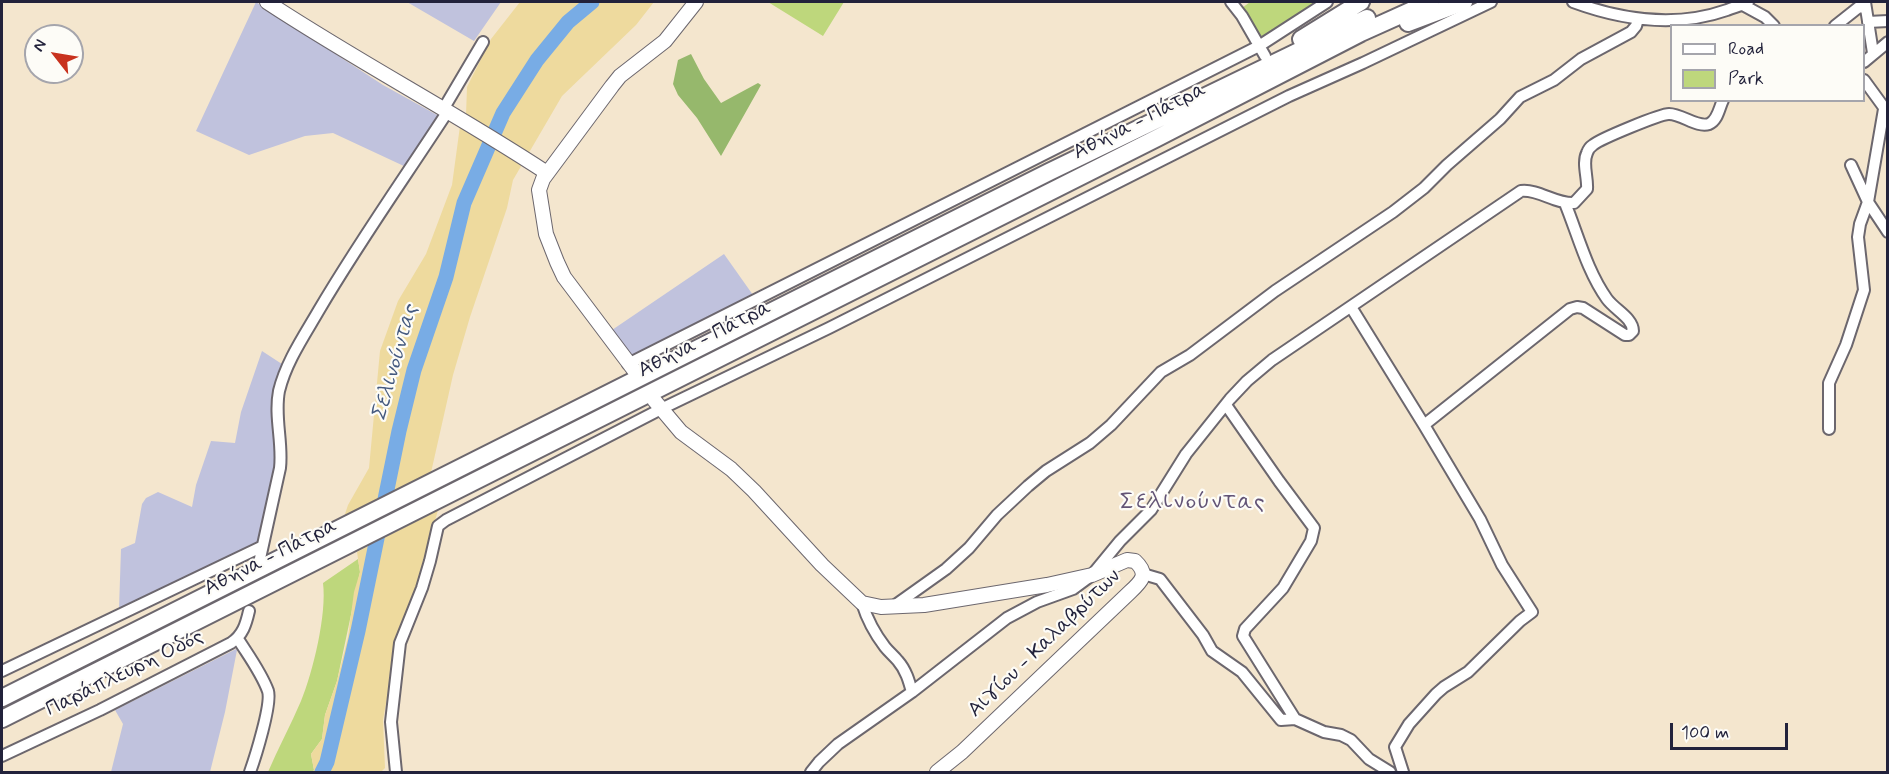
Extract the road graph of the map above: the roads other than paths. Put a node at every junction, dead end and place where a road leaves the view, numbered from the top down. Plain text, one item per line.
1 (267, 2) edge
2 (696, 2) edge
3 (1231, 2) edge
4 (1327, 2) edge
5 (1361, 2) edge
6 (1402, 2) edge
7 (1430, 2) edge
8 (1464, 2) edge
9 (1491, 2) edge
10 (1573, 2) edge
11 (1745, 3) edge
12 (1865, 5) edge
13 (1638, 19) junction
14 (1887, 21) edge
15 (1868, 22) junction
16 (1772, 24) edge
17 (1838, 24) edge
18 (1361, 33) junction
19 (483, 42) dead end
20 (1887, 42) edge
21 (1259, 46) junction
22 (1873, 53) junction
23 (1265, 56) dead end
24 (1865, 60) edge
25 (1236, 82) junction
26 (1281, 82) dead end
27 (1865, 83) edge
28 (1289, 96) junction
29 (1722, 102) edge
30 (446, 110) junction
31 (1886, 111) edge
32 (1851, 165) dead end
33 (547, 173) junction
34 (1868, 202) junction
35 (1565, 203) junction
36 (930, 212) junction
37 (941, 223) dead end
38 (1887, 232) edge
39 (965, 245) dead end
40 (974, 254) junction
41 (1351, 307) junction
42 (633, 369) joint
43 (658, 404) junction
44 (1226, 405) junction
45 (1424, 424) junction
46 (1829, 429) dead end
47 (261, 547) junction
48 (259, 563) dead end
49 (1143, 574) junction
50 (1092, 575) junction
51 (862, 603) junction
52 (894, 606) junction
53 (249, 611) dead end
54 (238, 639) junction
55 (2, 671) edge
56 (912, 692) junction
57 (2, 698) edge
58 (2, 719) edge
59 (1295, 719) junction
60 (2, 756) edge
61 (250, 772) edge
62 (396, 772) edge
63 (811, 772) edge
64 (937, 772) edge
65 (1390, 772) edge
66 (1403, 772) edge

1 - 30 main road
2 - 33 main road
3 - 21 street
4 - 21 street
5 - 25 highway
6 - 25 highway, Αθήνα - Πάτρα
7 - 18 highway, Αθήνα - Πάτρα
8 - 18 highway
9 - 28 street
10 - 13 street
11 - 13 street
11 - 16 street
12 - 15 street
12 - 17 street
13 - 52 street
14 - 15 street
15 - 22 street
18 - 58 highway, Αθήνα - Πάτρα
19 - 30 street
20 - 22 street
21 - 23 street
21 - 36 street
22 - 24 street
25 - 57 highway, Αθήνα - Πάτρα
26 - 28 street
27 - 31 street
28 - 40 street
29 - 35 street
30 - 33 main road
30 - 47 street
31 - 34 street
32 - 34 street
33 - 42 main road
34 - 38 street
34 - 46 street
35 - 41 street
35 - 45 street
36 - 37 street
36 - 42 street
39 - 40 street
40 - 43 street
41 - 44 street
41 - 45 street
43 - 51 main road
43 - 62 street
44 - 50 street
44 - 59 street
45 - 66 street
47 - 48 street
47 - 55 street
49 - 50 main road, Αιγίου - Καλαβρύτων
49 - 59 street
49 - 64 main road, Αιγίου - Καλαβρύτων
50 - 52 main road, Αιγίου - Καλαβρύτων
50 - 56 street
51 - 52 main road, Αιγίου - Καλαβρύτων
51 - 56 street
53 - 54 street, Παράπλευρη Οδός
54 - 60 street, Παράπλευρη Οδός
54 - 61 street
56 - 63 street
59 - 65 street

